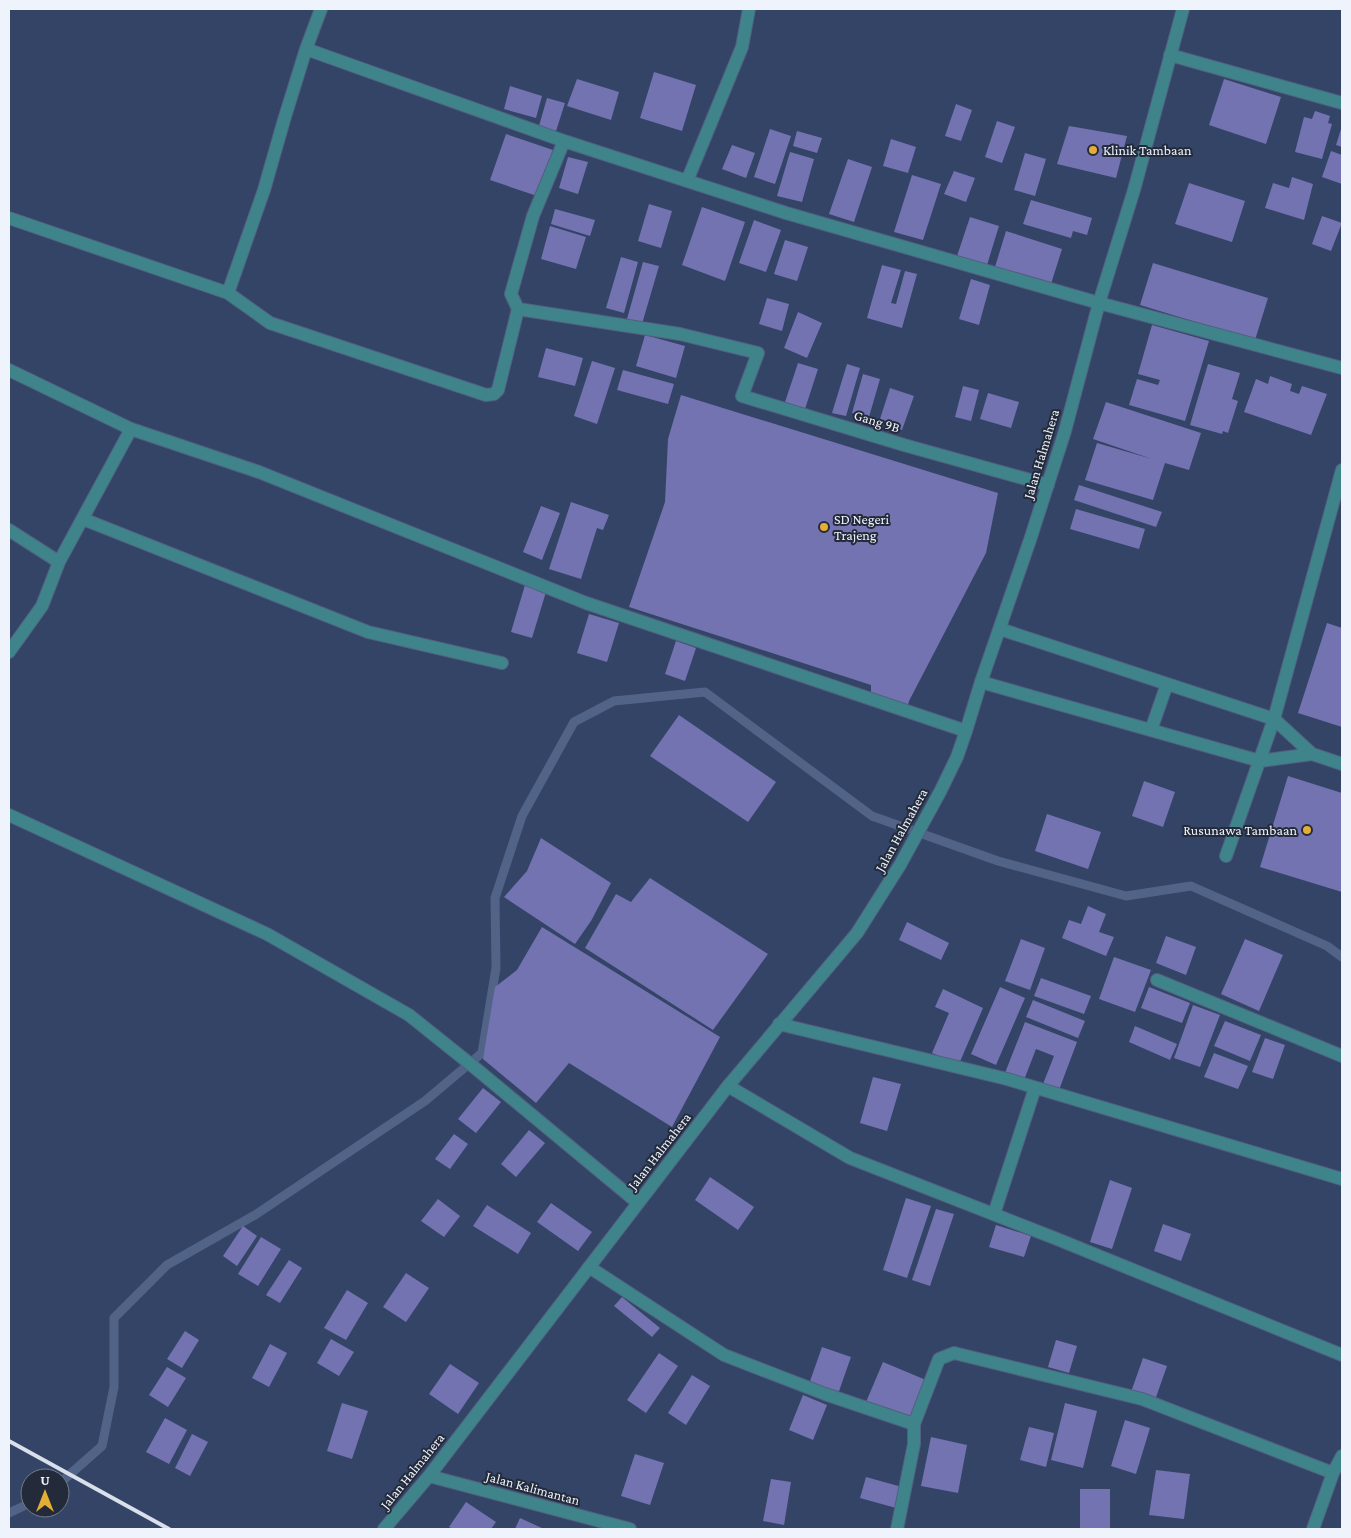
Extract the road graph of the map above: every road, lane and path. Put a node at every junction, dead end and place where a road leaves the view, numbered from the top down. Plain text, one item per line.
1 (322, 9) edge
2 (749, 9) edge
3 (1183, 9) edge
4 (306, 49) junction
5 (1170, 55) junction
6 (1342, 103) edge
7 (564, 141) junction
8 (687, 181) junction
9 (9, 218) edge
10 (228, 293) junction
11 (1099, 303) junction
12 (518, 309) junction
13 (1342, 368) edge
14 (9, 370) edge
15 (131, 429) junction
16 (1342, 470) edge
17 (1048, 485) junction
18 (83, 519) junction
19 (9, 530) edge
20 (59, 562) junction
21 (1000, 629) junction
22 (9, 652) edge
23 (502, 663) dead end
24 (981, 682) junction
25 (1167, 684) junction
26 (1274, 719) junction
27 (1151, 730) junction
28 (966, 732) junction
29 (1312, 754) junction
30 (1260, 761) junction
31 (1342, 764) edge
32 (9, 815) edge
33 (1226, 856) dead end
34 (1157, 980) dead end
35 (779, 1024) junction
36 (1342, 1056) edge
37 (728, 1086) junction
38 (1035, 1088) junction
39 (1342, 1179) edge
40 (638, 1203) junction
41 (994, 1214) junction
42 (588, 1268) junction
43 (1342, 1355) edge
44 (914, 1424) junction
45 (1342, 1456) edge
46 (1333, 1473) junction
47 (429, 1476) junction
48 (384, 1529) edge
49 (630, 1529) edge
50 (897, 1529) edge
51 (1313, 1529) edge

1 - 4 street
2 - 8 street
3 - 5 street, Jalan Halmahera
4 - 7 street
4 - 10 street
5 - 6 street
5 - 11 street, Jalan Halmahera
7 - 8 street
7 - 12 street
8 - 11 street
9 - 10 street
10 - 12 street
11 - 13 street
11 - 17 street, Jalan Halmahera
12 - 17 street, Gang 9B
14 - 15 street
15 - 18 street
15 - 28 street
16 - 26 street
17 - 21 street, Jalan Halmahera
18 - 20 street
18 - 23 street
19 - 20 street
20 - 22 street
21 - 24 street, Jalan Halmahera
21 - 25 street
24 - 27 street
24 - 28 street, Jalan Halmahera
25 - 26 street
25 - 27 street
26 - 29 street
26 - 30 street
27 - 30 street
28 - 35 street, Jalan Halmahera
29 - 30 street
29 - 31 street
30 - 33 street
32 - 40 street
34 - 36 street
35 - 37 street, Jalan Halmahera
35 - 38 street
37 - 40 street, Jalan Halmahera
37 - 41 street
38 - 39 street
38 - 41 street
40 - 42 street, Jalan Halmahera
41 - 43 street
42 - 44 street
42 - 47 street, Jalan Halmahera
44 - 46 street
44 - 50 street
45 - 46 street
46 - 51 street
47 - 48 street, Jalan Halmahera
47 - 49 street, Jalan Kalimantan

